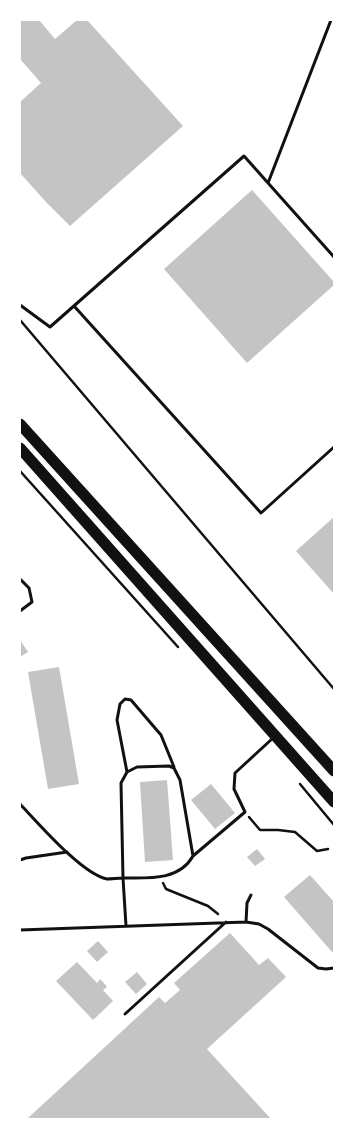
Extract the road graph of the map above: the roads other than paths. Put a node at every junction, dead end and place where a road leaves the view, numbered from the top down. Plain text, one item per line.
1 (331, 20) edge
2 (268, 183) junction
3 (334, 257) edge
4 (20, 305) edge
5 (74, 306) junction
6 (20, 424) edge
7 (334, 447) edge
8 (20, 448) edge
9 (20, 579) edge
10 (20, 611) edge
11 (276, 736) junction
12 (174, 768) junction
13 (334, 771) edge
14 (127, 772) junction
15 (334, 802) edge
16 (20, 804) edge
17 (67, 852) junction
18 (193, 856) junction
19 (20, 860) edge
20 (123, 878) junction
21 (251, 895) dead end
22 (226, 922) junction
23 (246, 922) junction
24 (126, 926) junction
25 (20, 930) edge
26 (334, 968) edge
27 (126, 1014) dead end

1 - 2 lane
2 - 3 lane
2 - 5 lane
4 - 5 lane
5 - 7 lane
6 - 13 highway
8 - 11 highway
9 - 10 lane
11 - 15 highway
11 - 18 lane
12 - 14 lane
12 - 14 lane
12 - 18 lane
14 - 20 lane
16 - 17 lane
17 - 19 lane
17 - 20 lane
18 - 20 lane
20 - 24 lane
21 - 23 lane
22 - 23 lane
22 - 24 lane
22 - 27 lane
23 - 26 lane
24 - 25 lane

